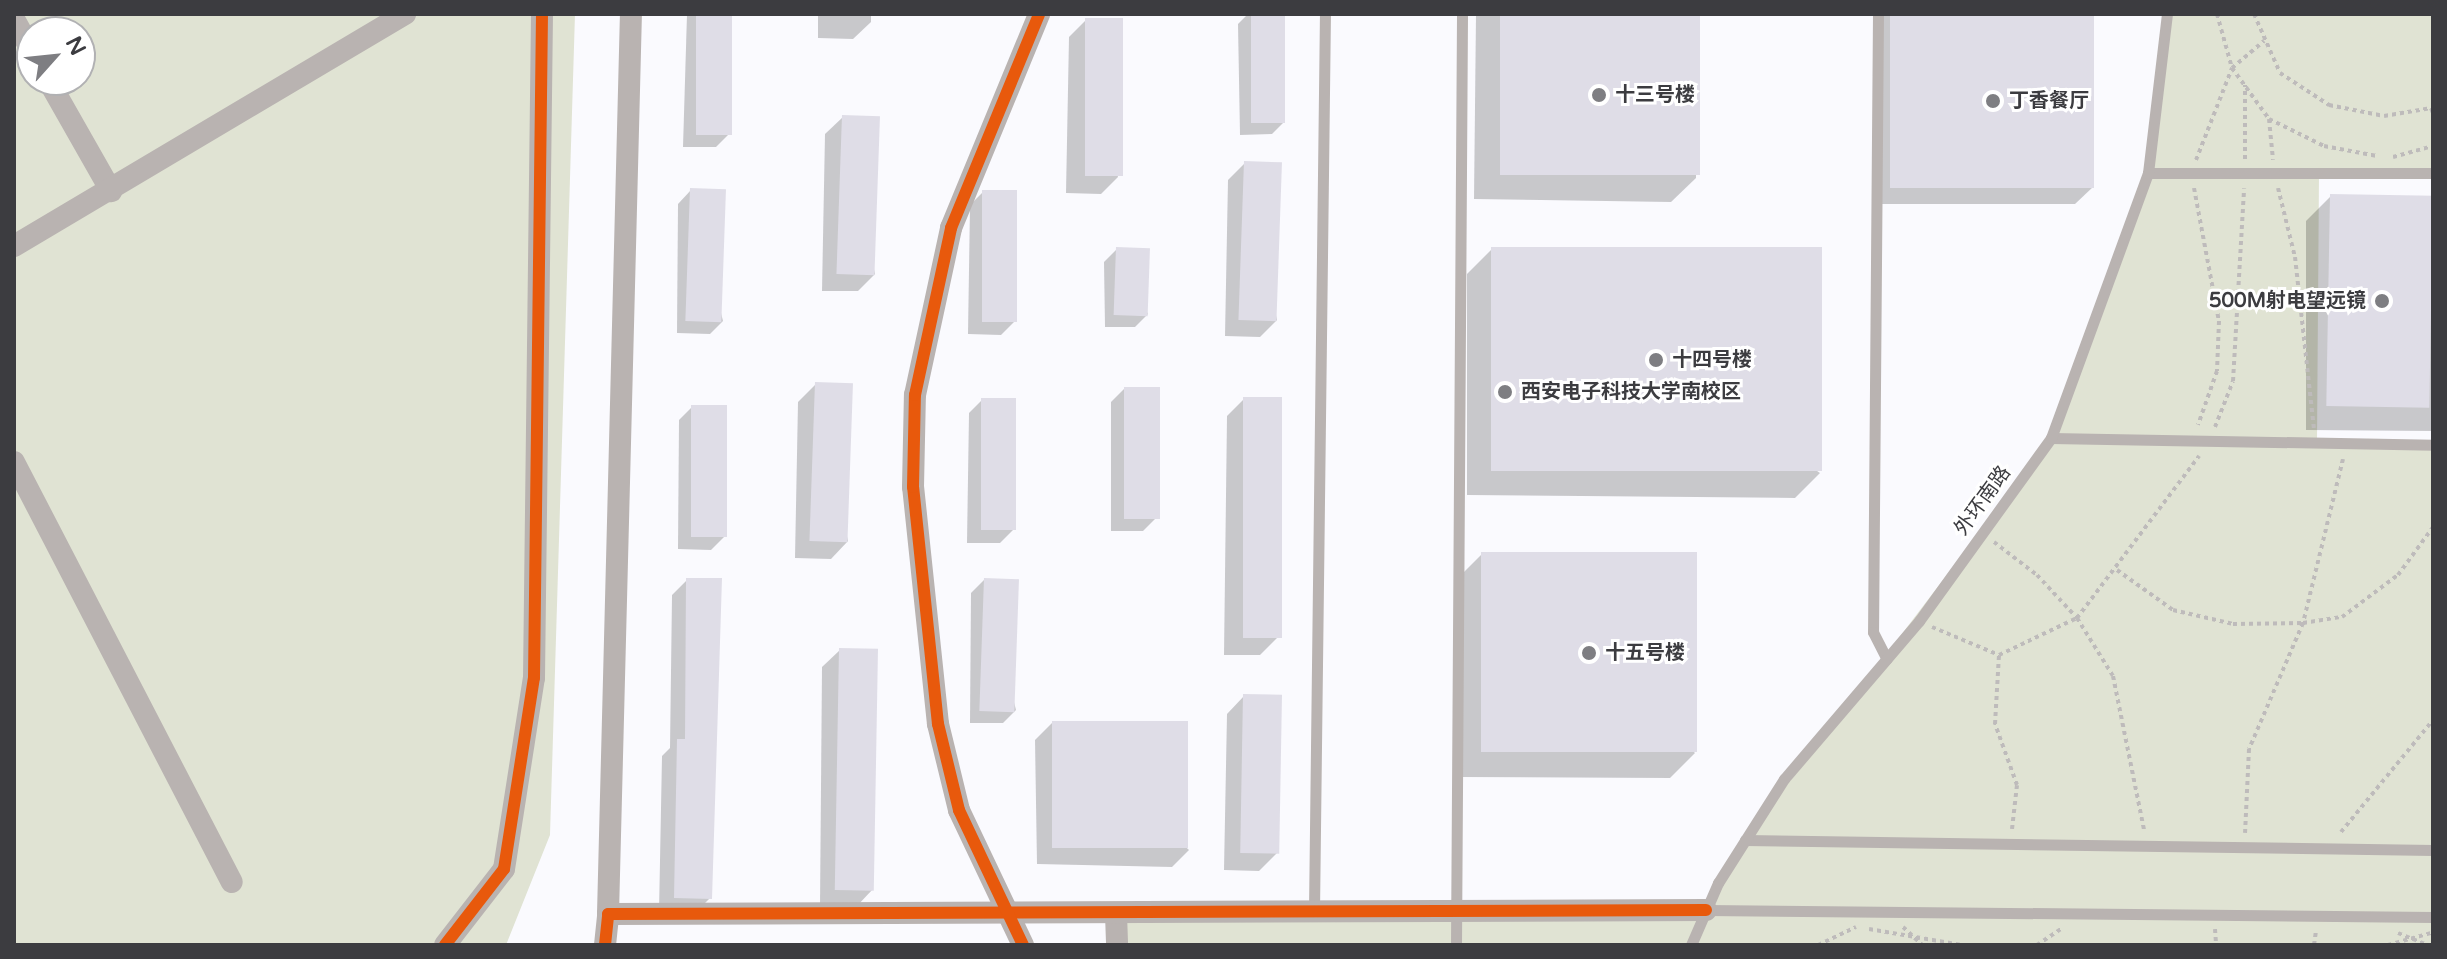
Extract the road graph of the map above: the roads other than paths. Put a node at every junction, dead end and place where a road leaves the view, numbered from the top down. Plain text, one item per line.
1 (405, 14) edge
2 (542, 14) edge
3 (631, 14) edge
4 (1039, 14) edge
5 (1325, 14) edge
6 (1462, 14) edge
7 (1878, 14) edge
8 (2167, 14) edge
9 (57, 96) edge
10 (2148, 173) junction
11 (2433, 173) edge
12 (111, 191) junction
13 (14, 246) edge
14 (2051, 438) junction
15 (2433, 445) edge
16 (14, 462) edge
17 (1887, 659) junction
18 (1745, 840) junction
19 (2433, 850) edge
20 (232, 882) dead end
21 (1706, 910) junction
22 (1314, 911) junction
23 (1457, 912) junction
24 (608, 914) junction
25 (1116, 914) junction
26 (1008, 915) junction
27 (2433, 917) edge
28 (445, 945) edge
29 (605, 945) edge
30 (1023, 945) edge
31 (1117, 945) edge
32 (1456, 945) edge
33 (1691, 945) edge

1 - 12 street
2 - 28 street
3 - 24 street
4 - 26 street
5 - 22 lane
6 - 23 lane
7 - 17 lane
8 - 10 lane, 外环南路
9 - 12 street
10 - 11 lane
10 - 14 lane, 外环南路
12 - 13 street
14 - 15 lane
14 - 17 lane, 外环南路
16 - 20 street
17 - 18 lane, 外环南路
18 - 19 lane
18 - 21 lane, 外环南路
21 - 23 street
21 - 27 lane
21 - 33 lane, 外环南路
22 - 23 street
22 - 25 street
23 - 32 lane
24 - 26 street
24 - 29 street
25 - 26 street
25 - 31 street
26 - 30 street

